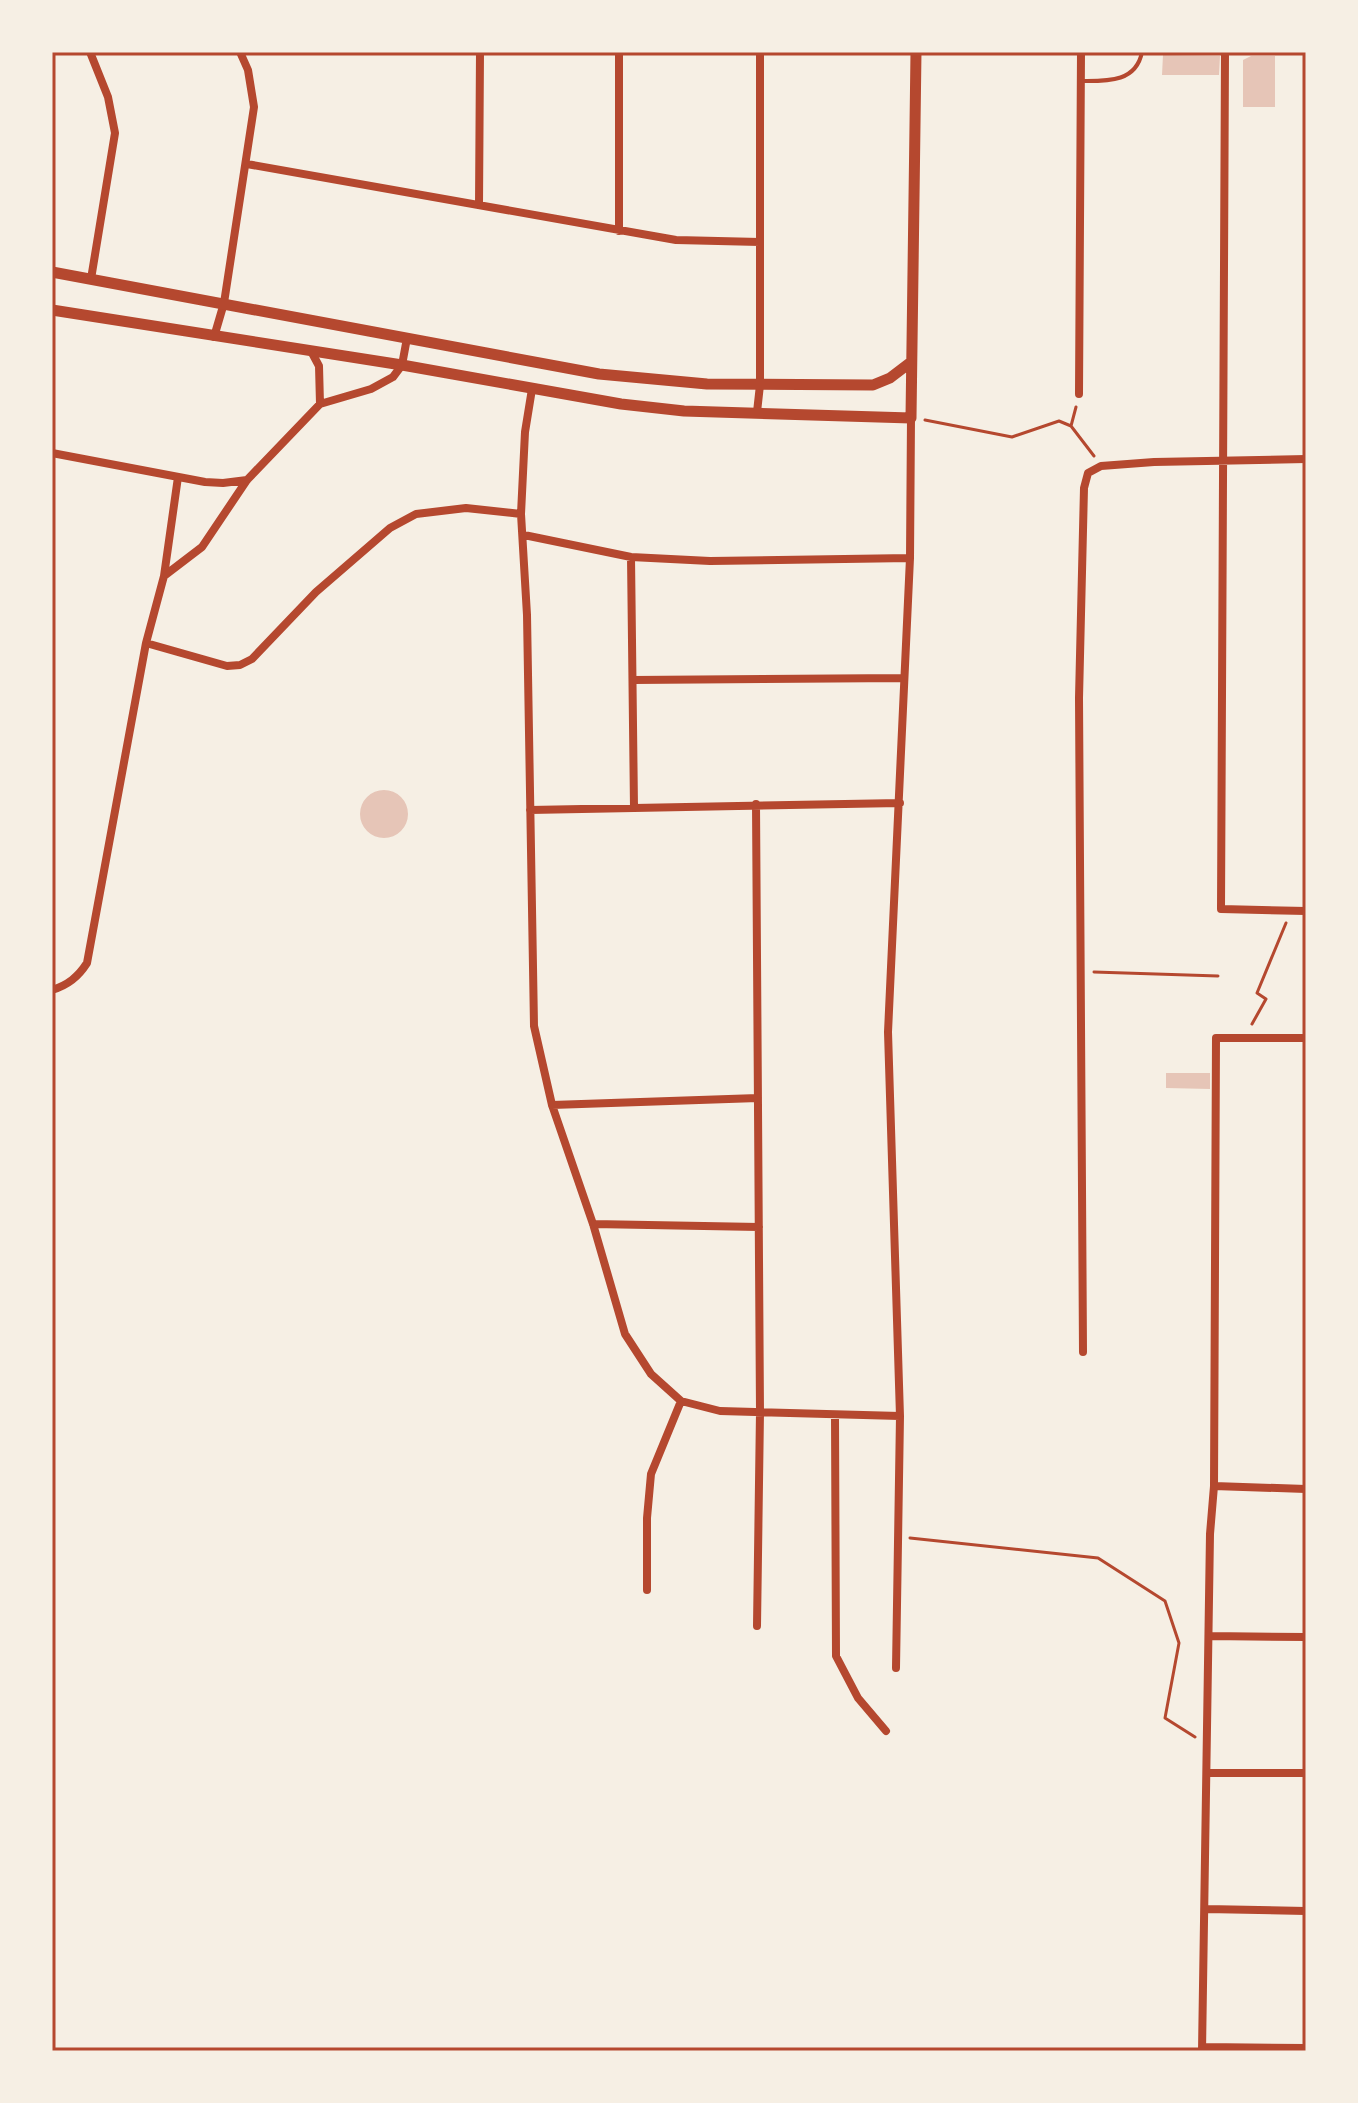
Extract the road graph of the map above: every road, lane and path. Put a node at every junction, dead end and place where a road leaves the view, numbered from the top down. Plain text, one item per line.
1 (90, 52) edge
2 (240, 52) edge
3 (480, 52) edge
4 (619, 52) edge
5 (760, 52) edge
6 (916, 52) edge
7 (1081, 52) edge
8 (1142, 52) edge
9 (1225, 52) edge
10 (1081, 81) junction
11 (247, 164) junction
12 (479, 205) junction
13 (619, 231) junction
14 (760, 242) junction
15 (52, 272) edge
16 (91, 279) junction
17 (224, 303) junction
18 (52, 310) edge
19 (214, 337) junction
20 (407, 338) junction
21 (311, 351) junction
22 (911, 362) junction
23 (402, 365) junction
24 (760, 385) junction
25 (532, 389) junction
26 (1079, 394) joint
27 (320, 404) junction
28 (757, 412) junction
29 (911, 418) junction
30 (1071, 426) junction
31 (52, 453) edge
32 (1306, 459) edge
33 (1225, 460) junction
34 (1101, 466) junction
35 (178, 477) junction
36 (247, 480) junction
37 (521, 514) junction
38 (524, 535) junction
39 (631, 557) junction
40 (910, 558) junction
41 (164, 576) junction
42 (146, 643) junction
43 (904, 678) junction
44 (633, 680) junction
45 (900, 803) junction
46 (756, 804) junction
47 (634, 808) junction
48 (530, 810) junction
49 (1306, 911) edge
50 (1286, 922) dead end
51 (1080, 971) junction
52 (1218, 976) dead end
53 (52, 990) edge
54 (1244, 1038) junction
55 (1306, 1038) edge
56 (758, 1098) junction
57 (552, 1105) junction
58 (593, 1224) junction
59 (759, 1227) junction
60 (1083, 1352) dead end
61 (681, 1401) junction
62 (760, 1412) junction
63 (835, 1416) junction
64 (900, 1416) junction
65 (1214, 1486) junction
66 (1306, 1489) edge
67 (898, 1536) junction
68 (647, 1590) dead end
69 (757, 1626) dead end
70 (1209, 1636) junction
71 (1306, 1637) edge
72 (896, 1668) dead end
73 (886, 1731) dead end
74 (1208, 1746) junction
75 (1208, 1773) junction
76 (1306, 1773) edge
77 (1206, 1909) junction
78 (1306, 1911) edge
79 (1306, 2048) edge
80 (1202, 2049) edge

1 - 16 street
2 - 11 street
3 - 12 street
4 - 13 street
5 - 14 street
6 - 22 street
7 - 10 street
8 - 10 lane
9 - 33 street
10 - 26 street
11 - 12 street
11 - 17 street
12 - 13 street
13 - 14 street
14 - 24 street
15 - 16 street
16 - 17 street
17 - 19 street
17 - 20 street
18 - 19 street
19 - 21 street
20 - 23 street
20 - 24 street
21 - 23 street
21 - 27 street
22 - 24 street
22 - 29 street
23 - 25 street
23 - 27 street
24 - 28 street
25 - 28 street
25 - 37 street
26 - 30 path
27 - 36 street
28 - 29 street
29 - 30 path
29 - 40 street
30 - 34 path
31 - 35 street
32 - 33 street
33 - 34 street
33 - 49 street
34 - 51 street
35 - 36 street
35 - 41 street
36 - 41 street
37 - 38 street
37 - 42 street
38 - 39 street
38 - 48 street
39 - 40 street
39 - 44 street
40 - 43 street
41 - 42 street
42 - 53 street
43 - 44 street
43 - 45 street
44 - 47 street
45 - 46 street
45 - 64 street
46 - 47 street
46 - 56 street
47 - 48 street
48 - 57 street
50 - 54 path
51 - 52 path
51 - 60 street
54 - 55 street
54 - 65 street
56 - 57 street
56 - 59 street
57 - 58 street
58 - 59 street
58 - 61 street
59 - 62 street
61 - 62 street
61 - 68 street
62 - 63 street
62 - 69 street
63 - 64 street
63 - 73 street
64 - 67 street
65 - 66 street
65 - 70 street
67 - 72 street
67 - 74 path
70 - 71 street
70 - 74 street
74 - 75 street
75 - 76 street
75 - 77 street
77 - 78 street
77 - 80 street
79 - 80 street

